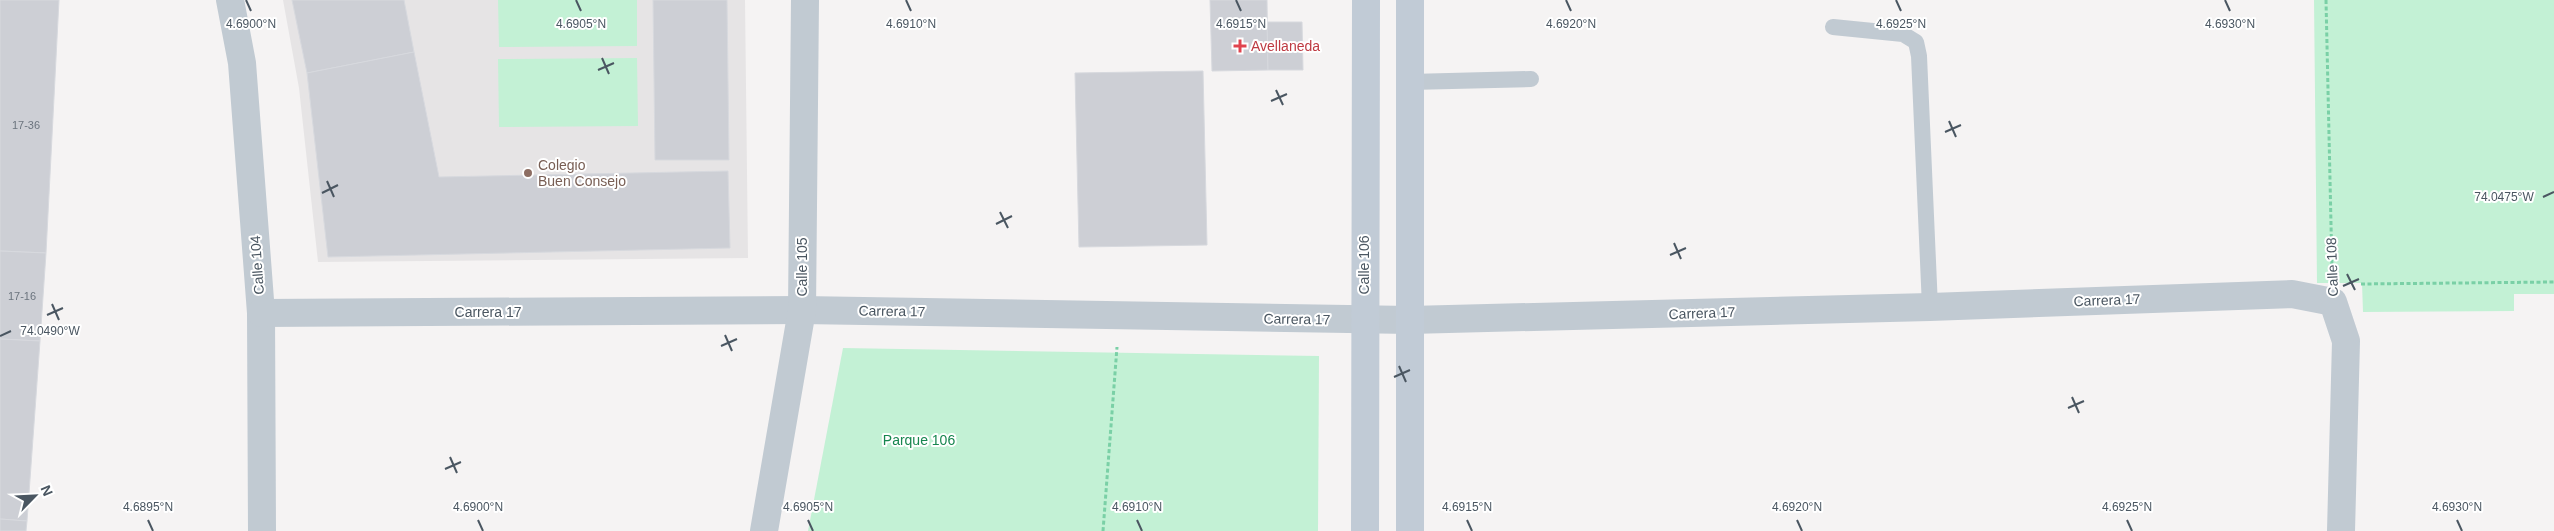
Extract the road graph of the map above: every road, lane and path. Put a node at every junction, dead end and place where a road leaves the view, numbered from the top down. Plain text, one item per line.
1 (230, 0) edge
2 (805, 0) edge
3 (1366, 0) edge
4 (1410, 0) edge
5 (2326, 0) edge
6 (1833, 27) dead end
7 (1531, 79) dead end
8 (1410, 82) junction
9 (2554, 282) edge
10 (2333, 302) junction
11 (1930, 307) junction
12 (802, 310) junction
13 (261, 313) junction
14 (1364, 320) junction
15 (1410, 320) junction
16 (1117, 344) dead end
17 (262, 531) edge
18 (764, 531) edge
19 (1103, 531) edge
20 (1365, 531) edge
21 (1410, 531) edge
22 (2340, 531) edge

1 - 13 street, Calle 104
2 - 12 street, Calle 105
3 - 14 main road, Calle 106
4 - 8 main road
5 - 10 path, Calle 108
6 - 11 lane
7 - 8 lane
8 - 15 main road
9 - 10 path
10 - 11 street, Carrera 17
10 - 22 street, Calle 108
11 - 15 street, Carrera 17
12 - 13 street, Carrera 17
12 - 14 street, Carrera 17
12 - 18 street, Calle 105
13 - 17 street, Calle 104
14 - 15 street, Carrera 17
14 - 20 main road, Calle 106
15 - 21 main road
16 - 19 path

